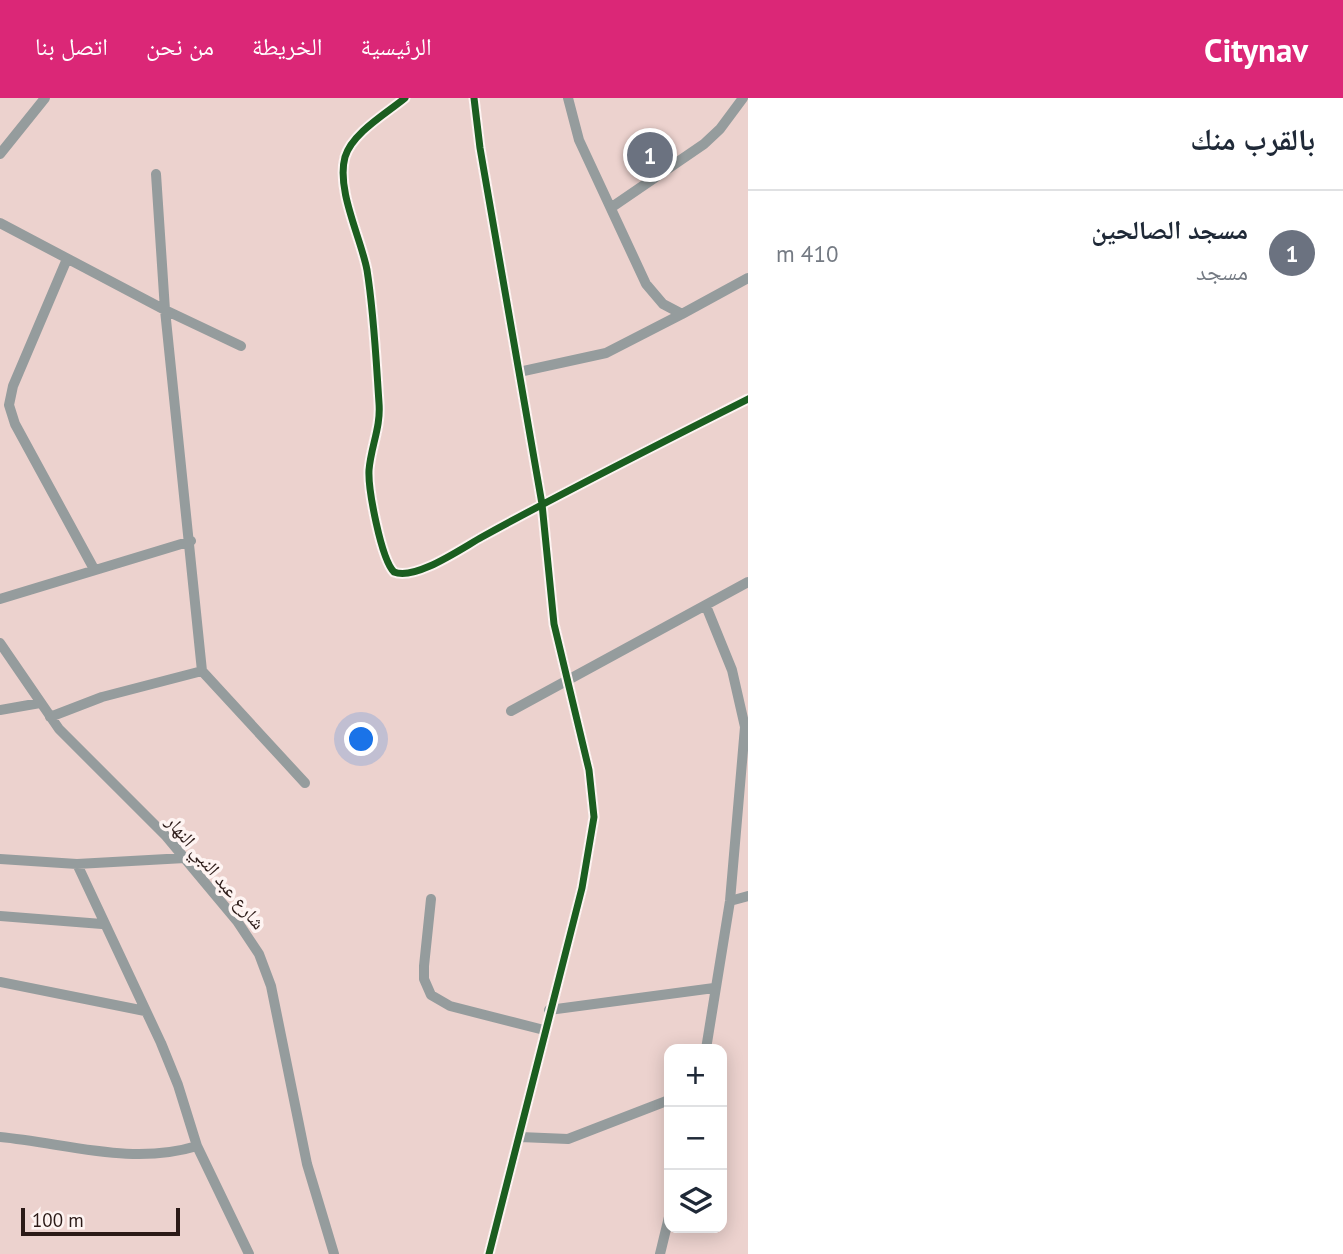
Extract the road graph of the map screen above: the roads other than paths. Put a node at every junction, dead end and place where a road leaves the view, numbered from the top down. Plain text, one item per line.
1 (46, 98) edge
2 (405, 98) edge
3 (474, 98) edge
4 (568, 98) edge
5 (743, 98) edge
6 (0, 154) edge
7 (156, 174) dead end
8 (612, 207) junction
9 (0, 223) edge
10 (67, 259) junction
11 (748, 278) edge
12 (165, 310) junction
13 (682, 314) junction
14 (241, 346) dead end
15 (519, 372) junction
16 (748, 399) edge
17 (542, 503) junction
18 (191, 541) junction
19 (94, 569) junction
20 (748, 582) edge
21 (0, 599) edge
22 (706, 606) junction
23 (0, 643) edge
24 (202, 671) junction
25 (568, 682) junction
26 (40, 703) junction
27 (0, 710) edge
28 (510, 712) dead end
29 (50, 717) junction
30 (746, 737) edge
31 (305, 783) dead end
32 (185, 858) junction
33 (0, 859) edge
34 (76, 864) junction
35 (748, 896) edge
36 (430, 899) dead end
37 (730, 901) junction
38 (0, 916) edge
39 (102, 924) junction
40 (0, 982) edge
41 (714, 988) junction
42 (550, 1010) junction
43 (145, 1012) junction
44 (544, 1030) junction
45 (707, 1044) edge
46 (664, 1102) edge
47 (0, 1137) edge
48 (520, 1137) junction
49 (197, 1146) junction
50 (665, 1233) edge
51 (249, 1254) edge
52 (334, 1254) edge
53 (489, 1254) edge
54 (660, 1254) edge

1 - 6 street
2 - 17 street
3 - 15 street
4 - 8 street
5 - 8 street
7 - 12 street
8 - 13 street
9 - 10 street
10 - 12 street
10 - 19 street
11 - 13 street
12 - 14 street
12 - 18 street
13 - 15 street
15 - 17 street
16 - 17 street
17 - 25 street
18 - 19 street
18 - 24 street
19 - 21 street
20 - 22 street
22 - 25 street
22 - 30 street
23 - 26 street, شارع عبد النبي النهار
24 - 29 street
24 - 31 street
25 - 28 street
25 - 42 street
26 - 27 street
26 - 29 street, شارع عبد النبي النهار
29 - 32 street, شارع عبد النبي النهار
30 - 37 street
32 - 34 street
32 - 52 street, شارع عبد النبي النهار
33 - 34 street
34 - 39 street
35 - 37 street
36 - 44 street
37 - 41 street
38 - 39 street
39 - 43 street
40 - 43 street
41 - 42 street
41 - 45 street
42 - 44 street
43 - 49 street
44 - 48 street
46 - 48 street
47 - 49 street
48 - 53 street
49 - 51 street
50 - 54 street

